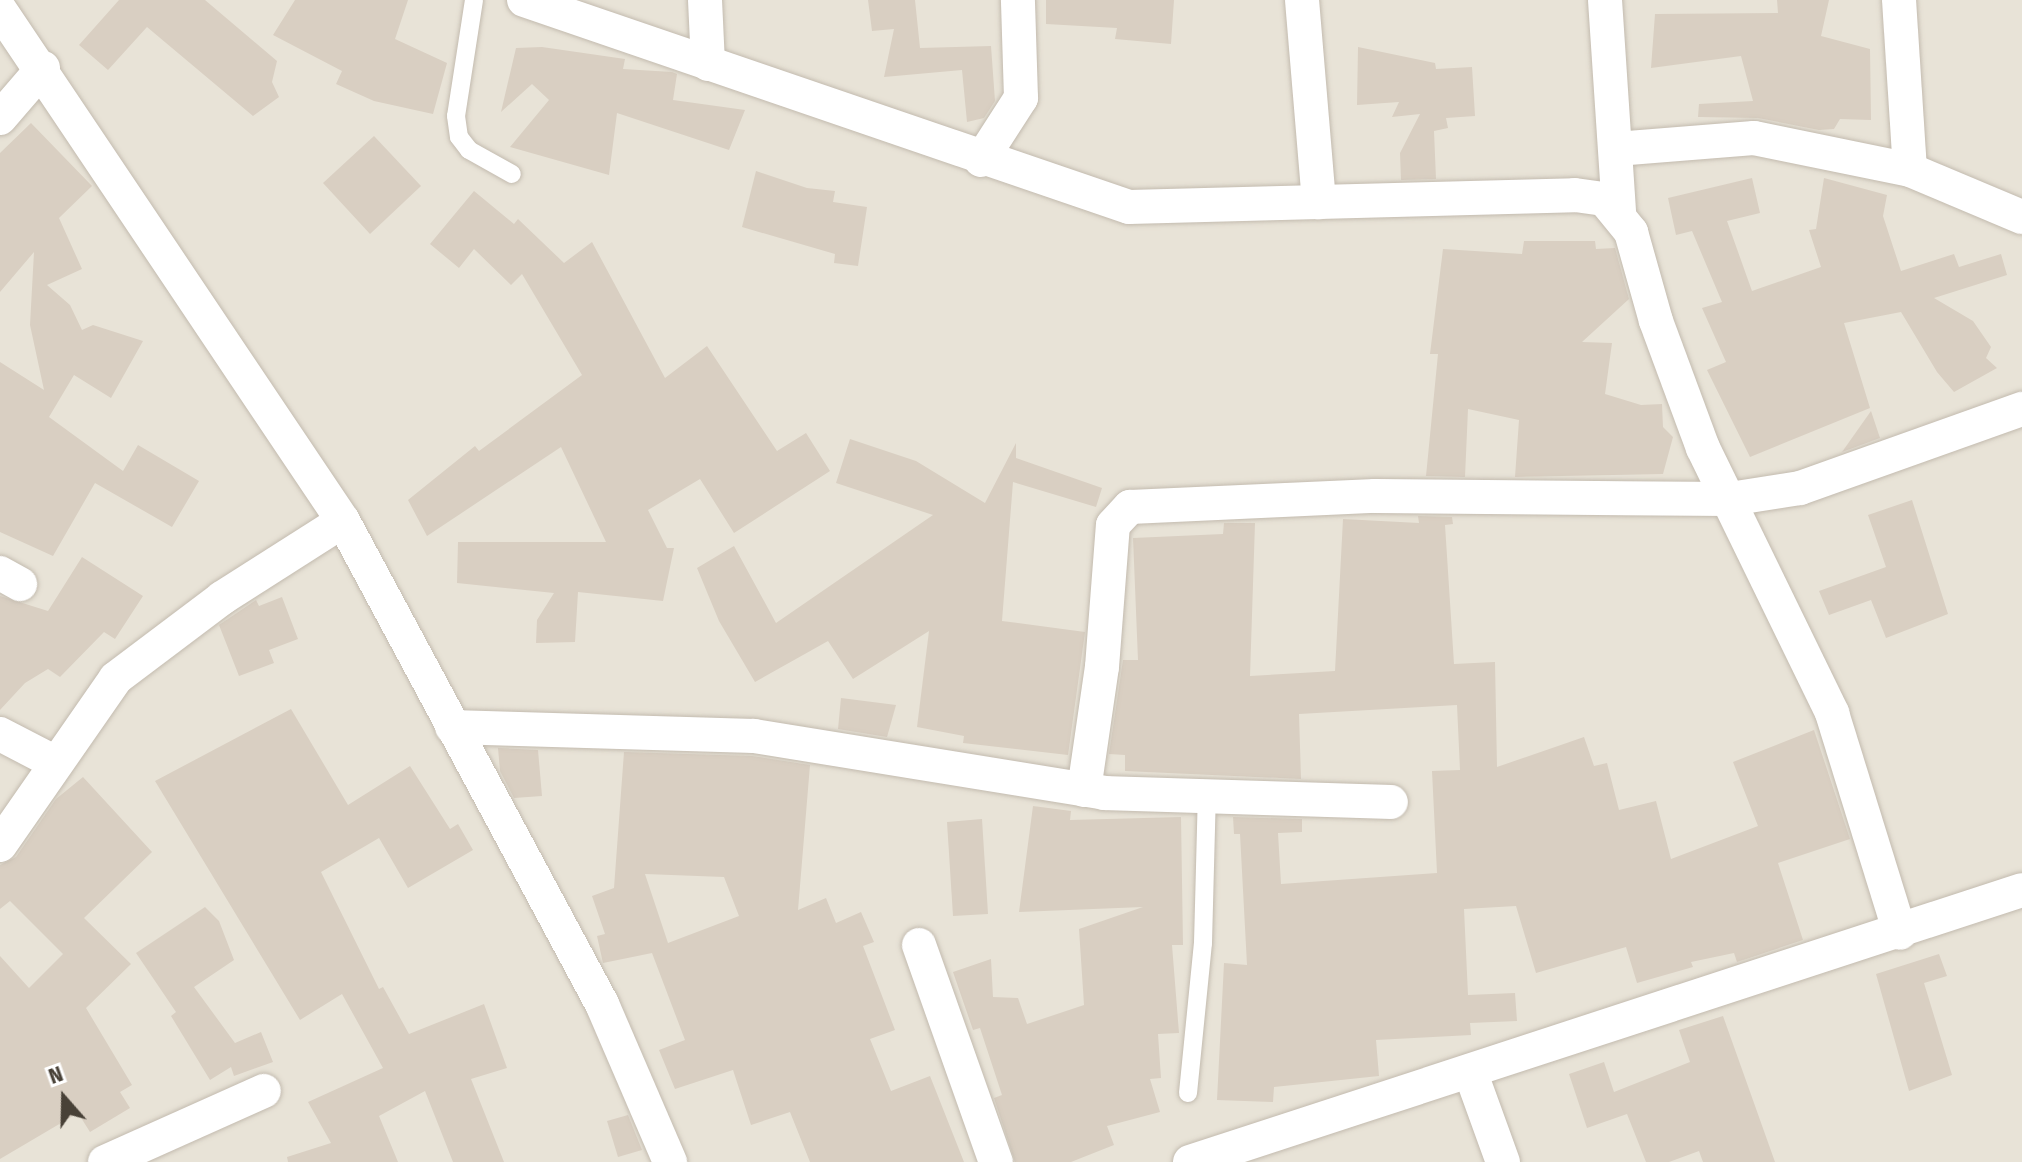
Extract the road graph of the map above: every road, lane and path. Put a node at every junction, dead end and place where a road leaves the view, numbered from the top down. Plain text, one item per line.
1 (474, 0) edge
2 (524, 0) edge
3 (705, 0) edge
4 (1018, 0) edge
5 (1302, 0) edge
6 (1605, 0) edge
7 (1899, 0) edge
8 (0, 10) edge
9 (708, 64) junction
10 (43, 68) junction
11 (0, 118) edge
12 (1616, 149) junction
13 (981, 160) junction
14 (1910, 170) junction
15 (512, 174) dead end
16 (1319, 202) junction
17 (1619, 213) junction
18 (2022, 217) edge
19 (2022, 409) edge
20 (1730, 499) junction
21 (343, 521) junction
22 (452, 727) junction
23 (0, 734) edge
24 (54, 762) junction
25 (1084, 790) junction
26 (1207, 794) junction
27 (1391, 802) dead end
28 (0, 845) edge
29 (2022, 890) edge
30 (1900, 933) junction
31 (919, 945) dead end
32 (1470, 1071) junction
33 (264, 1091) dead end
34 (1188, 1093) dead end
35 (105, 1162) edge
36 (670, 1162) edge
37 (996, 1162) edge
38 (1190, 1162) edge
39 (1503, 1162) edge

1 - 15 lane
2 - 9 street
3 - 9 street
4 - 13 street
5 - 16 street
6 - 12 street
7 - 14 street
8 - 10 street
9 - 13 street
10 - 11 street
10 - 21 street
12 - 14 street
12 - 17 street
13 - 16 street
14 - 18 street
16 - 17 street
17 - 20 street
19 - 20 street
20 - 25 street
20 - 30 street
21 - 22 street
21 - 24 street
22 - 25 street
22 - 36 street
23 - 24 street
24 - 28 street
25 - 26 street
26 - 27 street
26 - 34 lane
29 - 30 street
30 - 32 street
31 - 37 street
32 - 38 street
32 - 39 street
33 - 35 street

